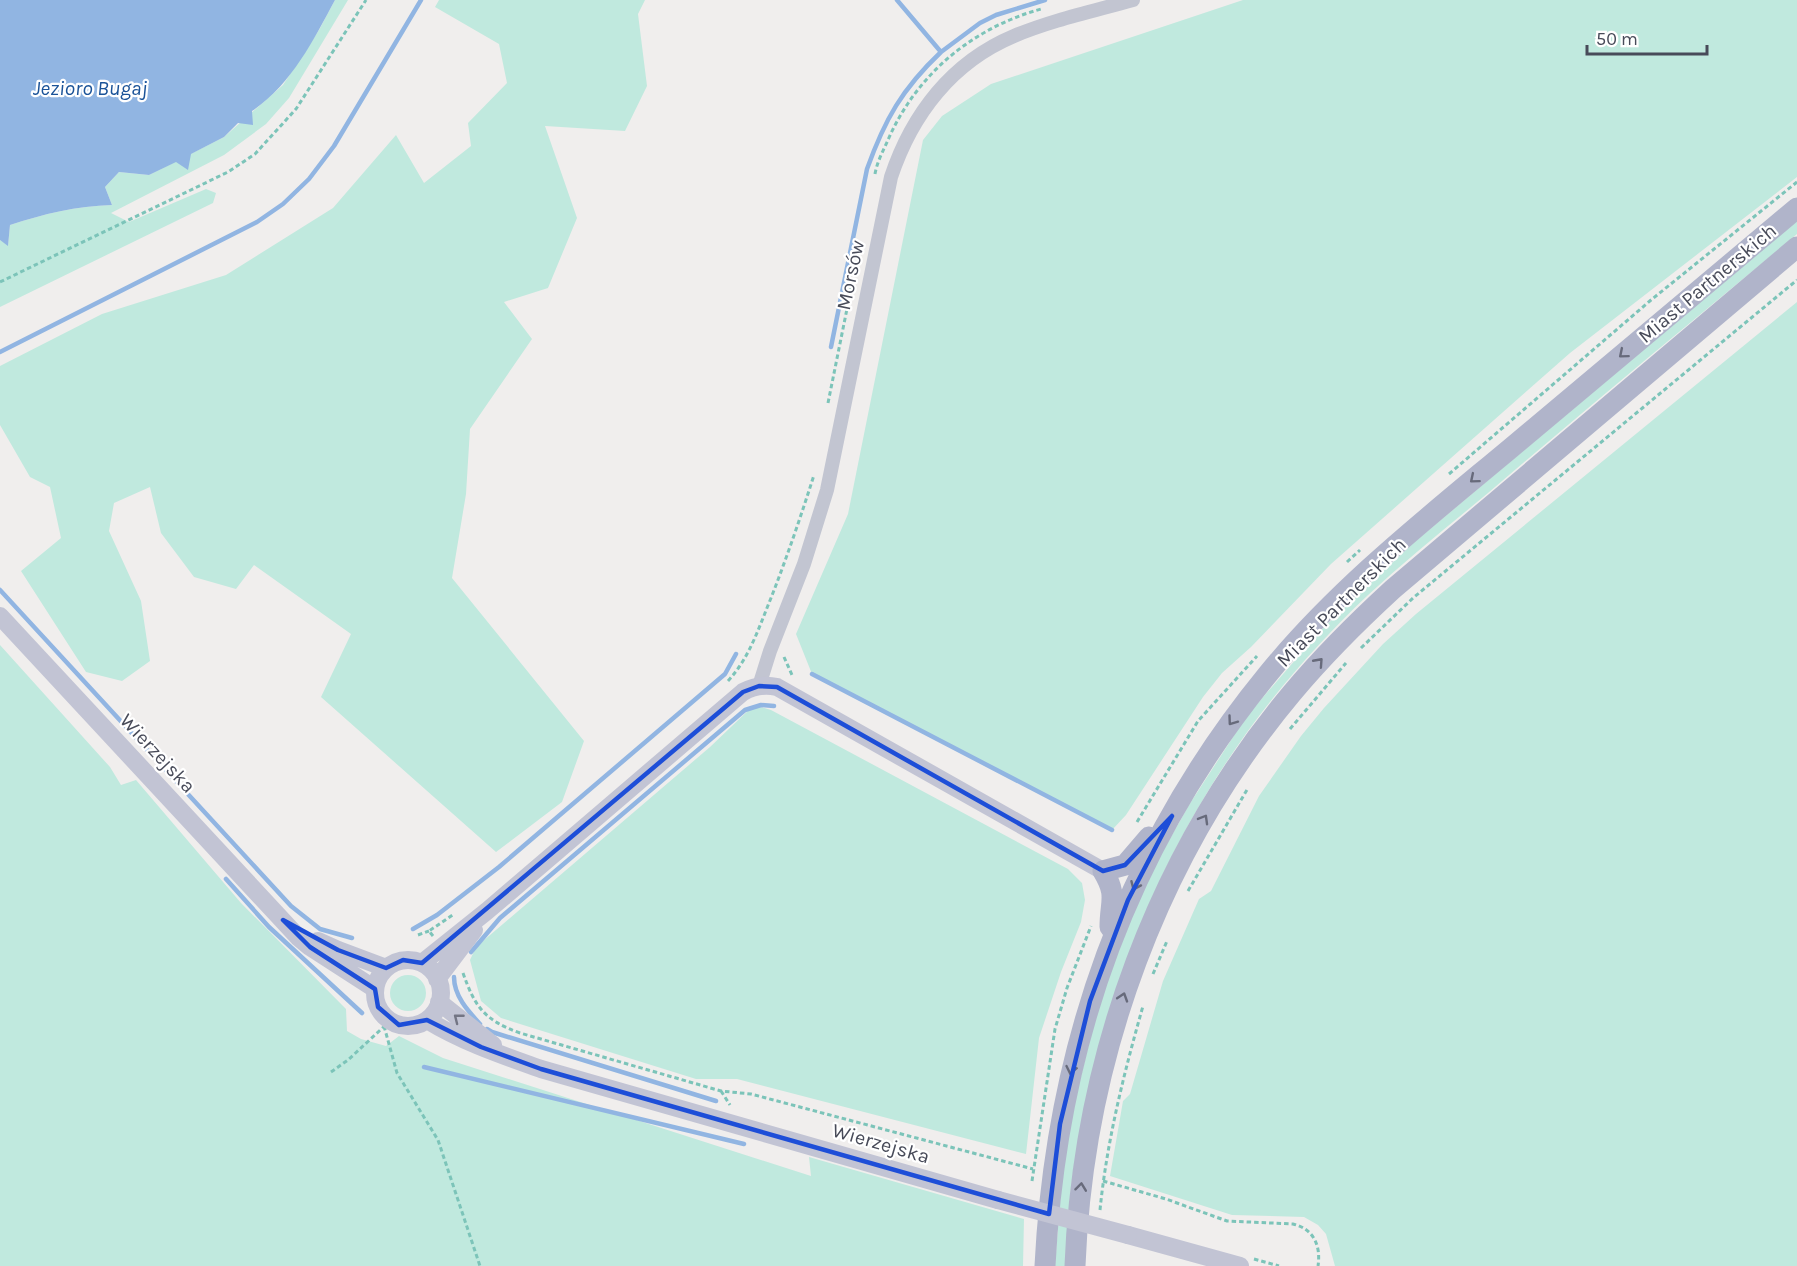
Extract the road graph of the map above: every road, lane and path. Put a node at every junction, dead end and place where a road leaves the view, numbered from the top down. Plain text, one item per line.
1 (366, 0) edge
2 (1133, 0) edge
3 (1042, 9) dead end
4 (875, 175) dead end
5 (1797, 208) edge
6 (1797, 248) edge
7 (854, 279) dead end
8 (1797, 280) edge
9 (0, 282) edge
10 (827, 408) dead end
11 (814, 473) dead end
12 (0, 616) edge
13 (1355, 653) dead end
14 (1348, 660) dead end
15 (726, 683) dead end
16 (759, 686) junction
17 (1287, 732) dead end
18 (1248, 787) dead end
19 (1172, 816) junction
20 (1103, 872) junction
21 (1184, 899) dead end
22 (458, 911) dead end
23 (1094, 918) dead end
24 (283, 920) junction
25 (429, 931) junction
26 (1171, 932) dead end
27 (418, 935) dead end
28 (1109, 946) junction
29 (448, 952) junction
30 (422, 963) junction
31 (386, 968) junction
32 (1153, 975) dead end
33 (437, 979) junction
34 (375, 989) junction
35 (439, 1002) junction
36 (1143, 1005) dead end
37 (427, 1020) junction
38 (387, 1023) junction
39 (512, 1058) junction
40 (331, 1072) dead end
41 (721, 1091) junction
42 (731, 1107) dead end
43 (480, 1266) edge
44 (1045, 1266) edge
45 (1075, 1266) edge
46 (1240, 1266) edge
47 (1318, 1266) edge

1 - 9 path
2 - 16 street, Morsów
3 - 4 path
5 -> 19 main road, Miast Partnerskich
45 -> 6 main road, Miast Partnerskich
7 - 10 path
8 - 13 path
11 - 15 path
12 - 24 street, Wierzejska
14 - 17 path
16 - 20 street
16 - 29 street
18 - 21 path
19 - 20 main road
19 -> 28 main road, Miast Partnerskich
20 - 28 main road
22 - 25 path
23 - 41 path
24 - 31 street, Wierzejska
24 - 34 street, Wierzejska
25 - 27 path
25 - 29 path
26 - 32 path
28 -> 44 main road, Miast Partnerskich
29 - 30 street
29 - 33 street
29 - 41 path
30 - 31 street
30 - 33 street
31 - 34 street
33 - 35 street
34 - 38 street
35 - 37 street
39 -> 35 street, Wierzejska
36 - 47 path
37 - 38 street
37 - 39 street, Wierzejska
38 - 40 path
38 - 43 path
39 - 46 street, Wierzejska, bridge
41 - 42 path

